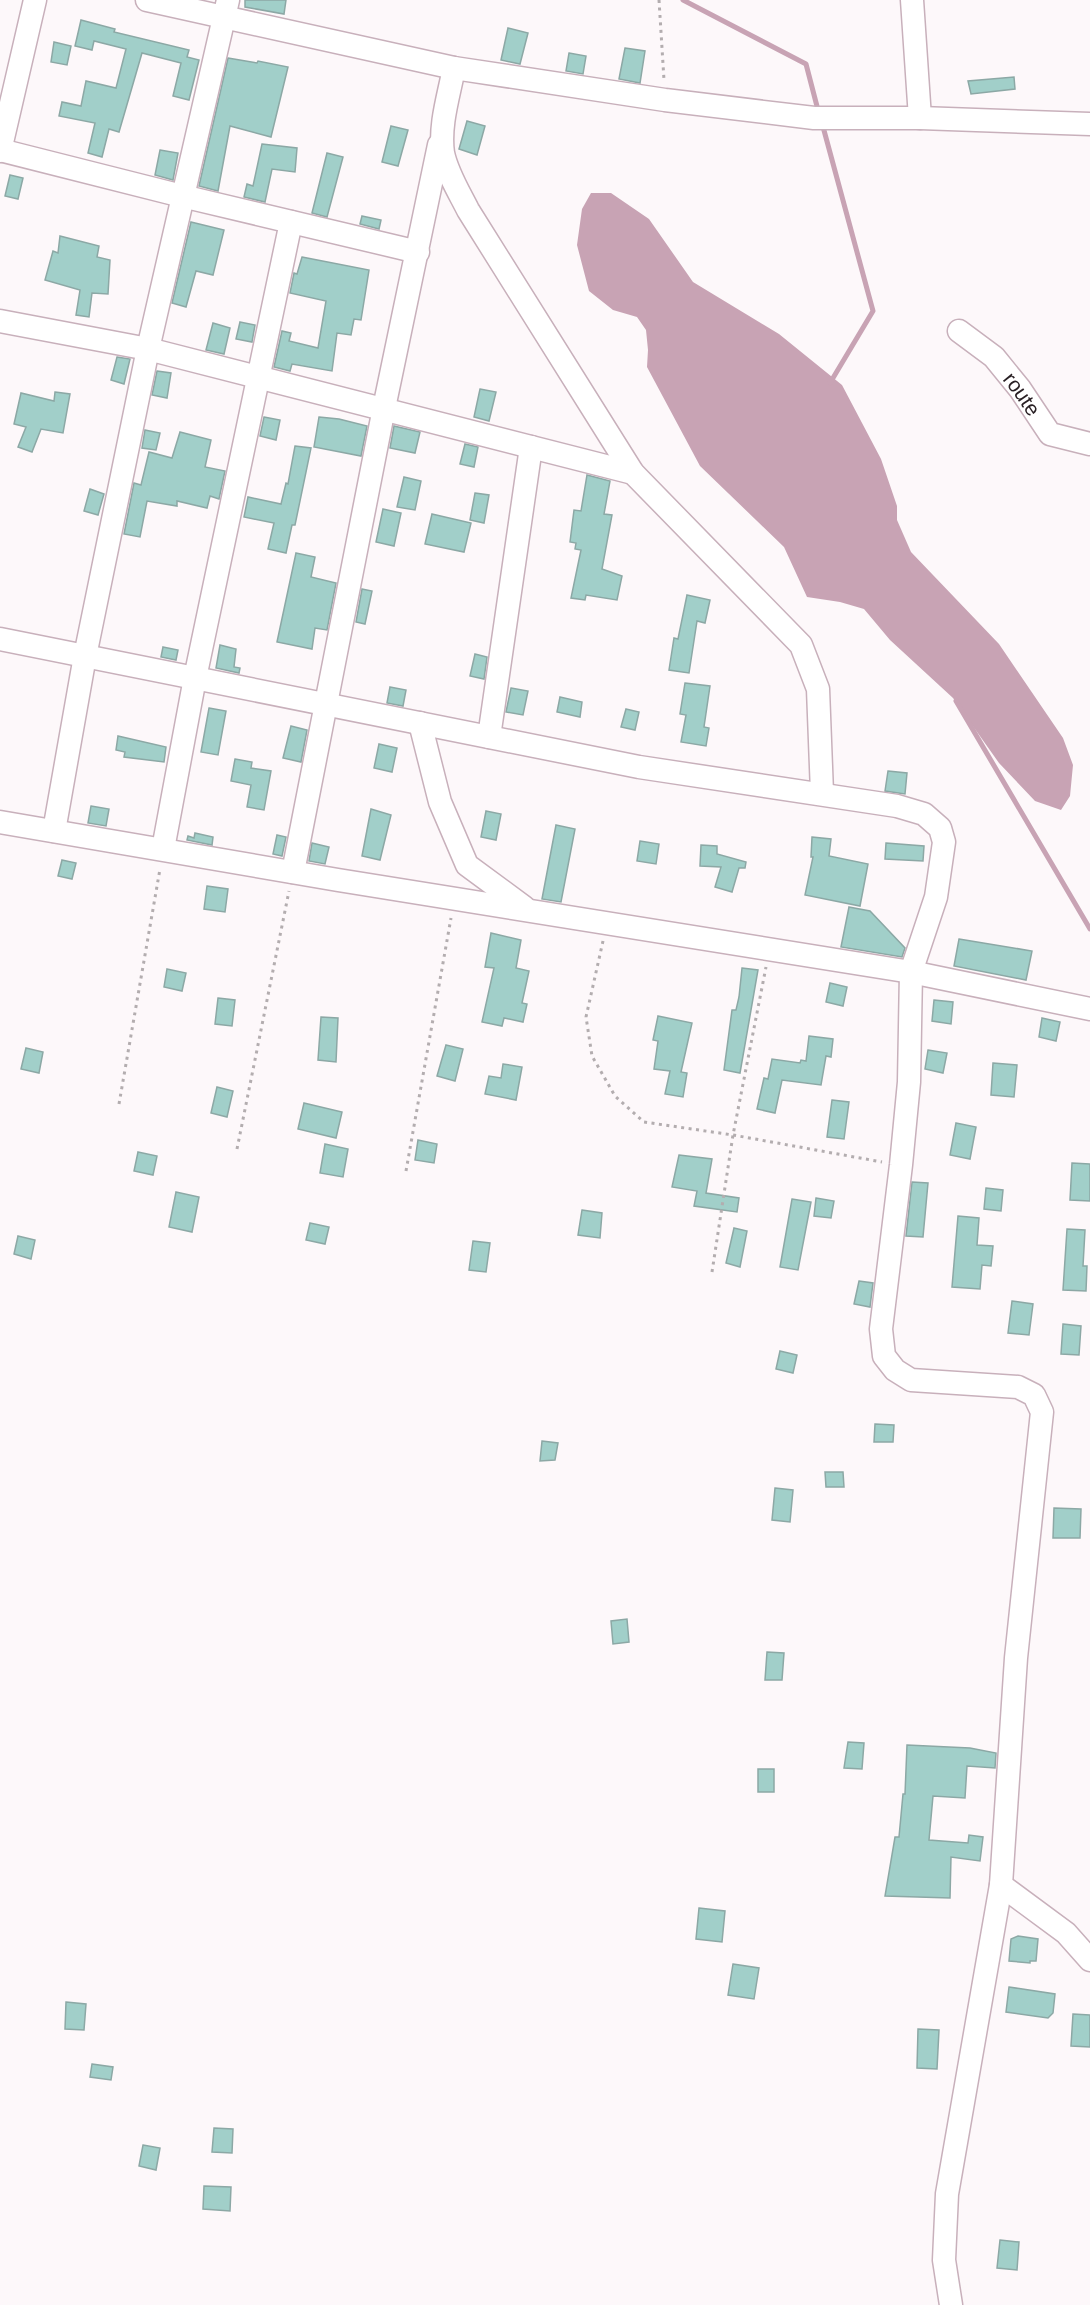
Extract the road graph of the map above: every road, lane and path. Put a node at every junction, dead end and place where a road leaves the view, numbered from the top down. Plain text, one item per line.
1 (35, 0) edge
2 (147, 0) edge
3 (659, 0) edge
4 (912, 0) edge
5 (227, 9) edge
6 (454, 68) junction
7 (665, 100) junction
8 (920, 118) junction
9 (1090, 124) edge
10 (442, 129) junction
11 (0, 150) edge
12 (182, 196) junction
13 (291, 222) junction
14 (418, 252) junction
15 (0, 321) edge
16 (959, 332) dead end
17 (148, 349) junction
18 (257, 378) junction
19 (384, 408) junction
20 (1090, 444) edge
21 (531, 447) junction
22 (633, 473) junction
23 (0, 639) edge
24 (85, 656) junction
25 (195, 678) junction
26 (327, 705) junction
27 (420, 723) junction
28 (489, 737) junction
29 (822, 793) junction
30 (0, 822) edge
31 (54, 831) junction
32 (163, 849) junction
33 (293, 872) junction
34 (454, 898) junction
35 (528, 910) junction
36 (607, 923) junction
37 (770, 949) junction
38 (911, 972) junction
39 (1090, 1009) edge
40 (119, 1104) dead end
41 (733, 1135) junction
42 (237, 1149) dead end
43 (901, 1165) junction
44 (406, 1171) dead end
45 (712, 1272) dead end
46 (1001, 1885) junction
47 (1090, 1960) edge
48 (951, 2305) edge

1 - 11 street
2 - 5 street
3 - 7 path
4 - 8 street
5 - 6 street
5 - 12 street
6 - 7 street
6 - 10 street
7 - 8 street
8 - 9 street
10 - 14 street
10 - 22 street
11 - 12 street
12 - 13 street
12 - 17 street
13 - 14 street
13 - 18 street
14 - 19 street
15 - 17 street
16 - 20 street, route
17 - 18 street
17 - 24 street
18 - 19 street
18 - 25 street
19 - 21 street
19 - 26 street
21 - 22 street
21 - 28 street
22 - 29 street
23 - 24 street
24 - 25 street
24 - 31 street
25 - 26 street
25 - 32 street
26 - 27 street
26 - 33 street
27 - 28 street
27 - 35 street
28 - 29 street
29 - 38 street
30 - 31 street
31 - 32 street
32 - 33 street
32 - 40 path
33 - 34 street
33 - 42 path
34 - 35 street
34 - 44 path
35 - 36 street
36 - 37 street
36 - 41 path
37 - 38 street
37 - 41 path
38 - 39 street
38 - 43 street
41 - 43 path
41 - 45 path
43 - 46 street
46 - 47 street
46 - 48 street

